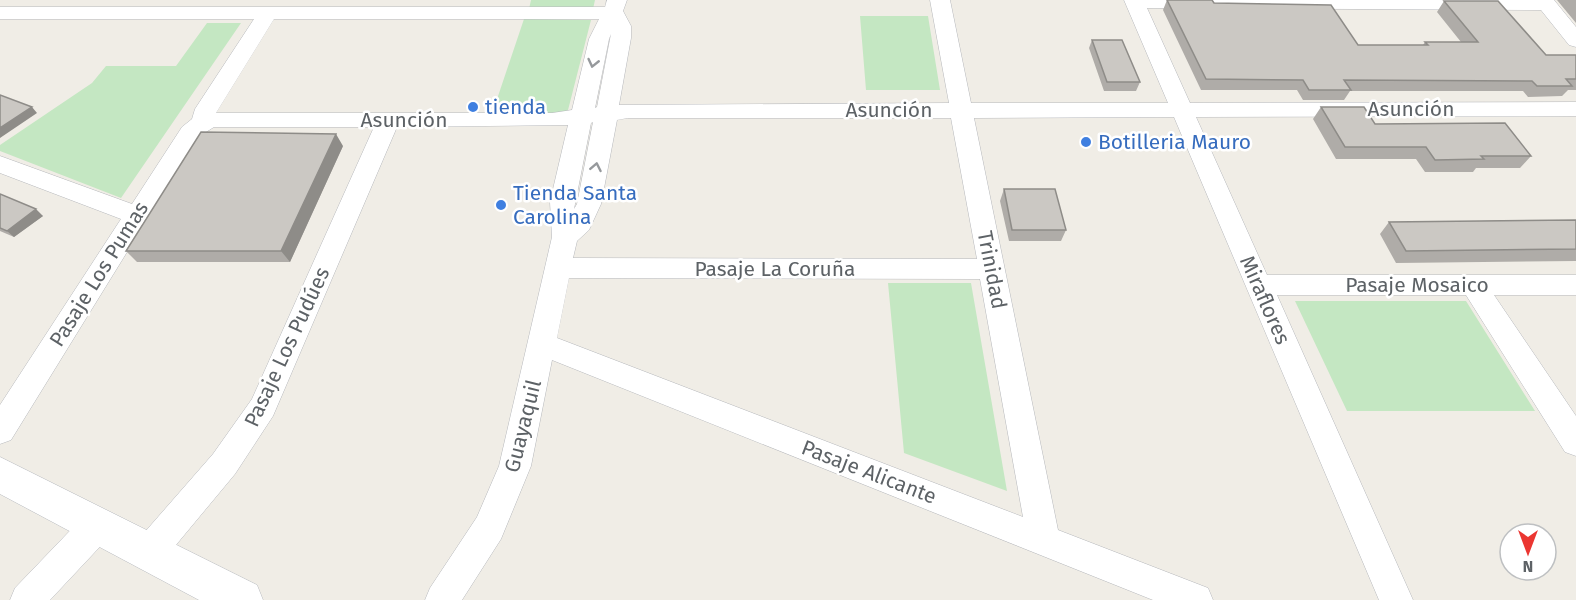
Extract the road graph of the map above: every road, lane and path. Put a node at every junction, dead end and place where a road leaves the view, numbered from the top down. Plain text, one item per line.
1 (940, 0) edge
2 (1134, 1) edge
3 (1353, 1) edge
4 (1548, 5) edge
5 (616, 7) edge
6 (0, 13) edge
7 (268, 13) junction
8 (1576, 14) edge
9 (1576, 41) edge
10 (1576, 109) edge
11 (961, 110) junction
12 (1182, 110) junction
13 (607, 113) junction
14 (581, 116) junction
15 (389, 120) junction
16 (203, 123) junction
17 (0, 164) edge
18 (136, 215) junction
19 (566, 237) junction
20 (559, 268) junction
21 (992, 269) junction
22 (1258, 285) junction
23 (1473, 285) junction
24 (1576, 285) edge
25 (542, 344) junction
26 (0, 431) edge
27 (1576, 442) edge
28 (0, 474) edge
29 (98, 525) junction
30 (1044, 541) junction
31 (149, 552) junction
32 (27, 600) edge
33 (242, 600) edge
34 (442, 600) edge
35 (1196, 600) edge
36 (1396, 600) edge

1 - 11 street, Trinidad
2 - 3 street
2 - 12 street, Miraflores
3 - 4 street
4 - 8 street
4 - 9 street
5 - 7 street
5 - 13 street, Guayaquil
5 -> 14 street, Guayaquil
6 - 7 street
7 - 16 street
10 - 12 street, Asunción
11 - 12 street, Asunción
11 - 13 street, Asunción
11 - 21 street, Trinidad
12 - 22 street, Miraflores
13 - 14 street, Asunción
19 -> 13 street, Guayaquil
14 - 15 street, Asunción
14 - 19 street, Guayaquil
15 - 16 street, Asunción
15 - 31 street, Pasaje Los Pudúes
16 - 18 street, Pasaje Los Pumas
17 - 18 street
18 - 26 street, Pasaje Los Pumas
19 - 20 street, Guayaquil
20 - 21 street, Pasaje La Coruña
20 - 25 street, Guayaquil
21 - 30 street, Trinidad
22 - 23 street, Pasaje Mosaico
22 - 36 street, Miraflores
23 - 24 street, Pasaje Mosaico
23 - 27 street
25 - 30 street, Pasaje Alicante
25 - 34 street, Guayaquil
28 - 29 street
29 - 31 street
29 - 32 street
30 - 35 street, Pasaje Alicante
31 - 33 street

